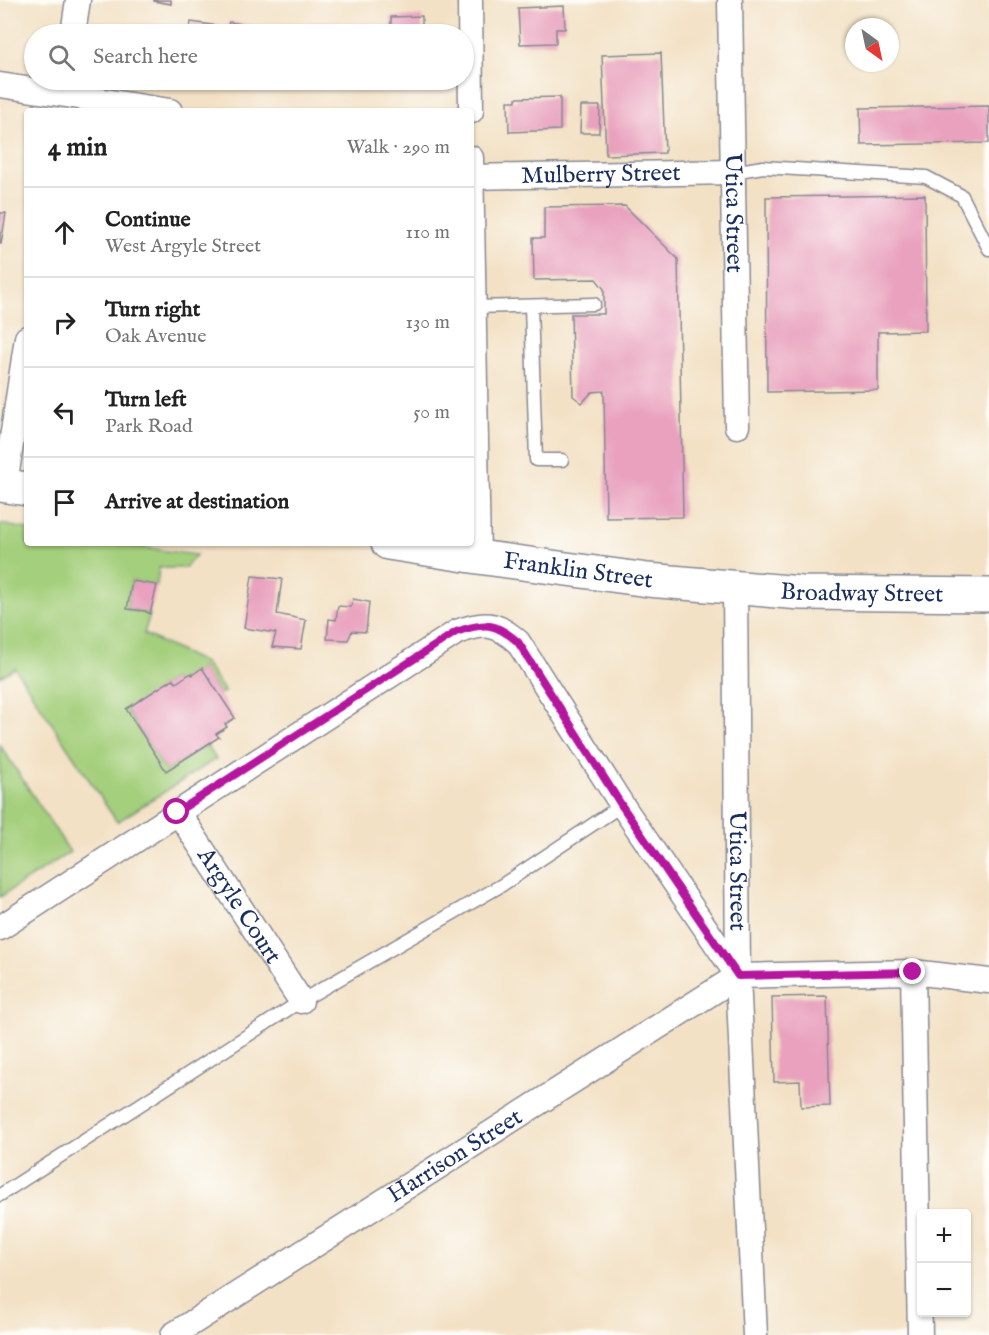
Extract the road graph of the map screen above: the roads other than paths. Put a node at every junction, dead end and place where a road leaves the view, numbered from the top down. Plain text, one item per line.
1 (78, 0) edge
2 (470, 0) edge
3 (730, 0) edge
4 (74, 24) edge
5 (470, 24) edge
6 (0, 85) edge
7 (24, 89) edge
8 (32, 90) edge
9 (471, 90) edge
10 (64, 95) edge
11 (150, 108) edge
12 (471, 108) edge
13 (732, 172) junction
14 (474, 177) edge
15 (989, 249) edge
16 (594, 304) dead end
17 (531, 306) junction
18 (474, 307) edge
19 (474, 357) edge
20 (24, 366) edge
21 (737, 426) dead end
22 (562, 460) dead end
23 (11, 486) edge
24 (407, 546) edge
25 (478, 557) junction
26 (735, 586) junction
27 (989, 595) edge
28 (622, 806) junction
29 (177, 812) junction
30 (0, 928) edge
31 (913, 972) junction
32 (738, 976) junction
33 (989, 981) edge
34 (301, 1001) junction
35 (0, 1196) edge
36 (173, 1335) edge
37 (755, 1335) edge
38 (920, 1335) edge

1 - 4 street
2 - 5 street
3 - 13 street, Utica Street
6 - 7 street
8 - 10 street
9 - 12 street
10 - 11 street
13 - 14 street, Mulberry Street
13 - 15 lane
13 - 21 street, Utica Street
16 - 17 lane
17 - 18 lane
17 - 22 lane
19 - 25 street
20 - 23 street
24 - 25 main road, Franklin Street
25 - 26 main road, Franklin Street
26 - 27 main road, Broadway Street
26 - 32 street, Utica Street
28 - 29 street
28 - 32 street
28 - 34 lane
29 - 30 street
29 - 34 street, Argyle Court
31 - 32 street
31 - 33 street
31 - 38 street
32 - 36 street, Harrison Street
32 - 37 street, Utica Street
34 - 35 lane

